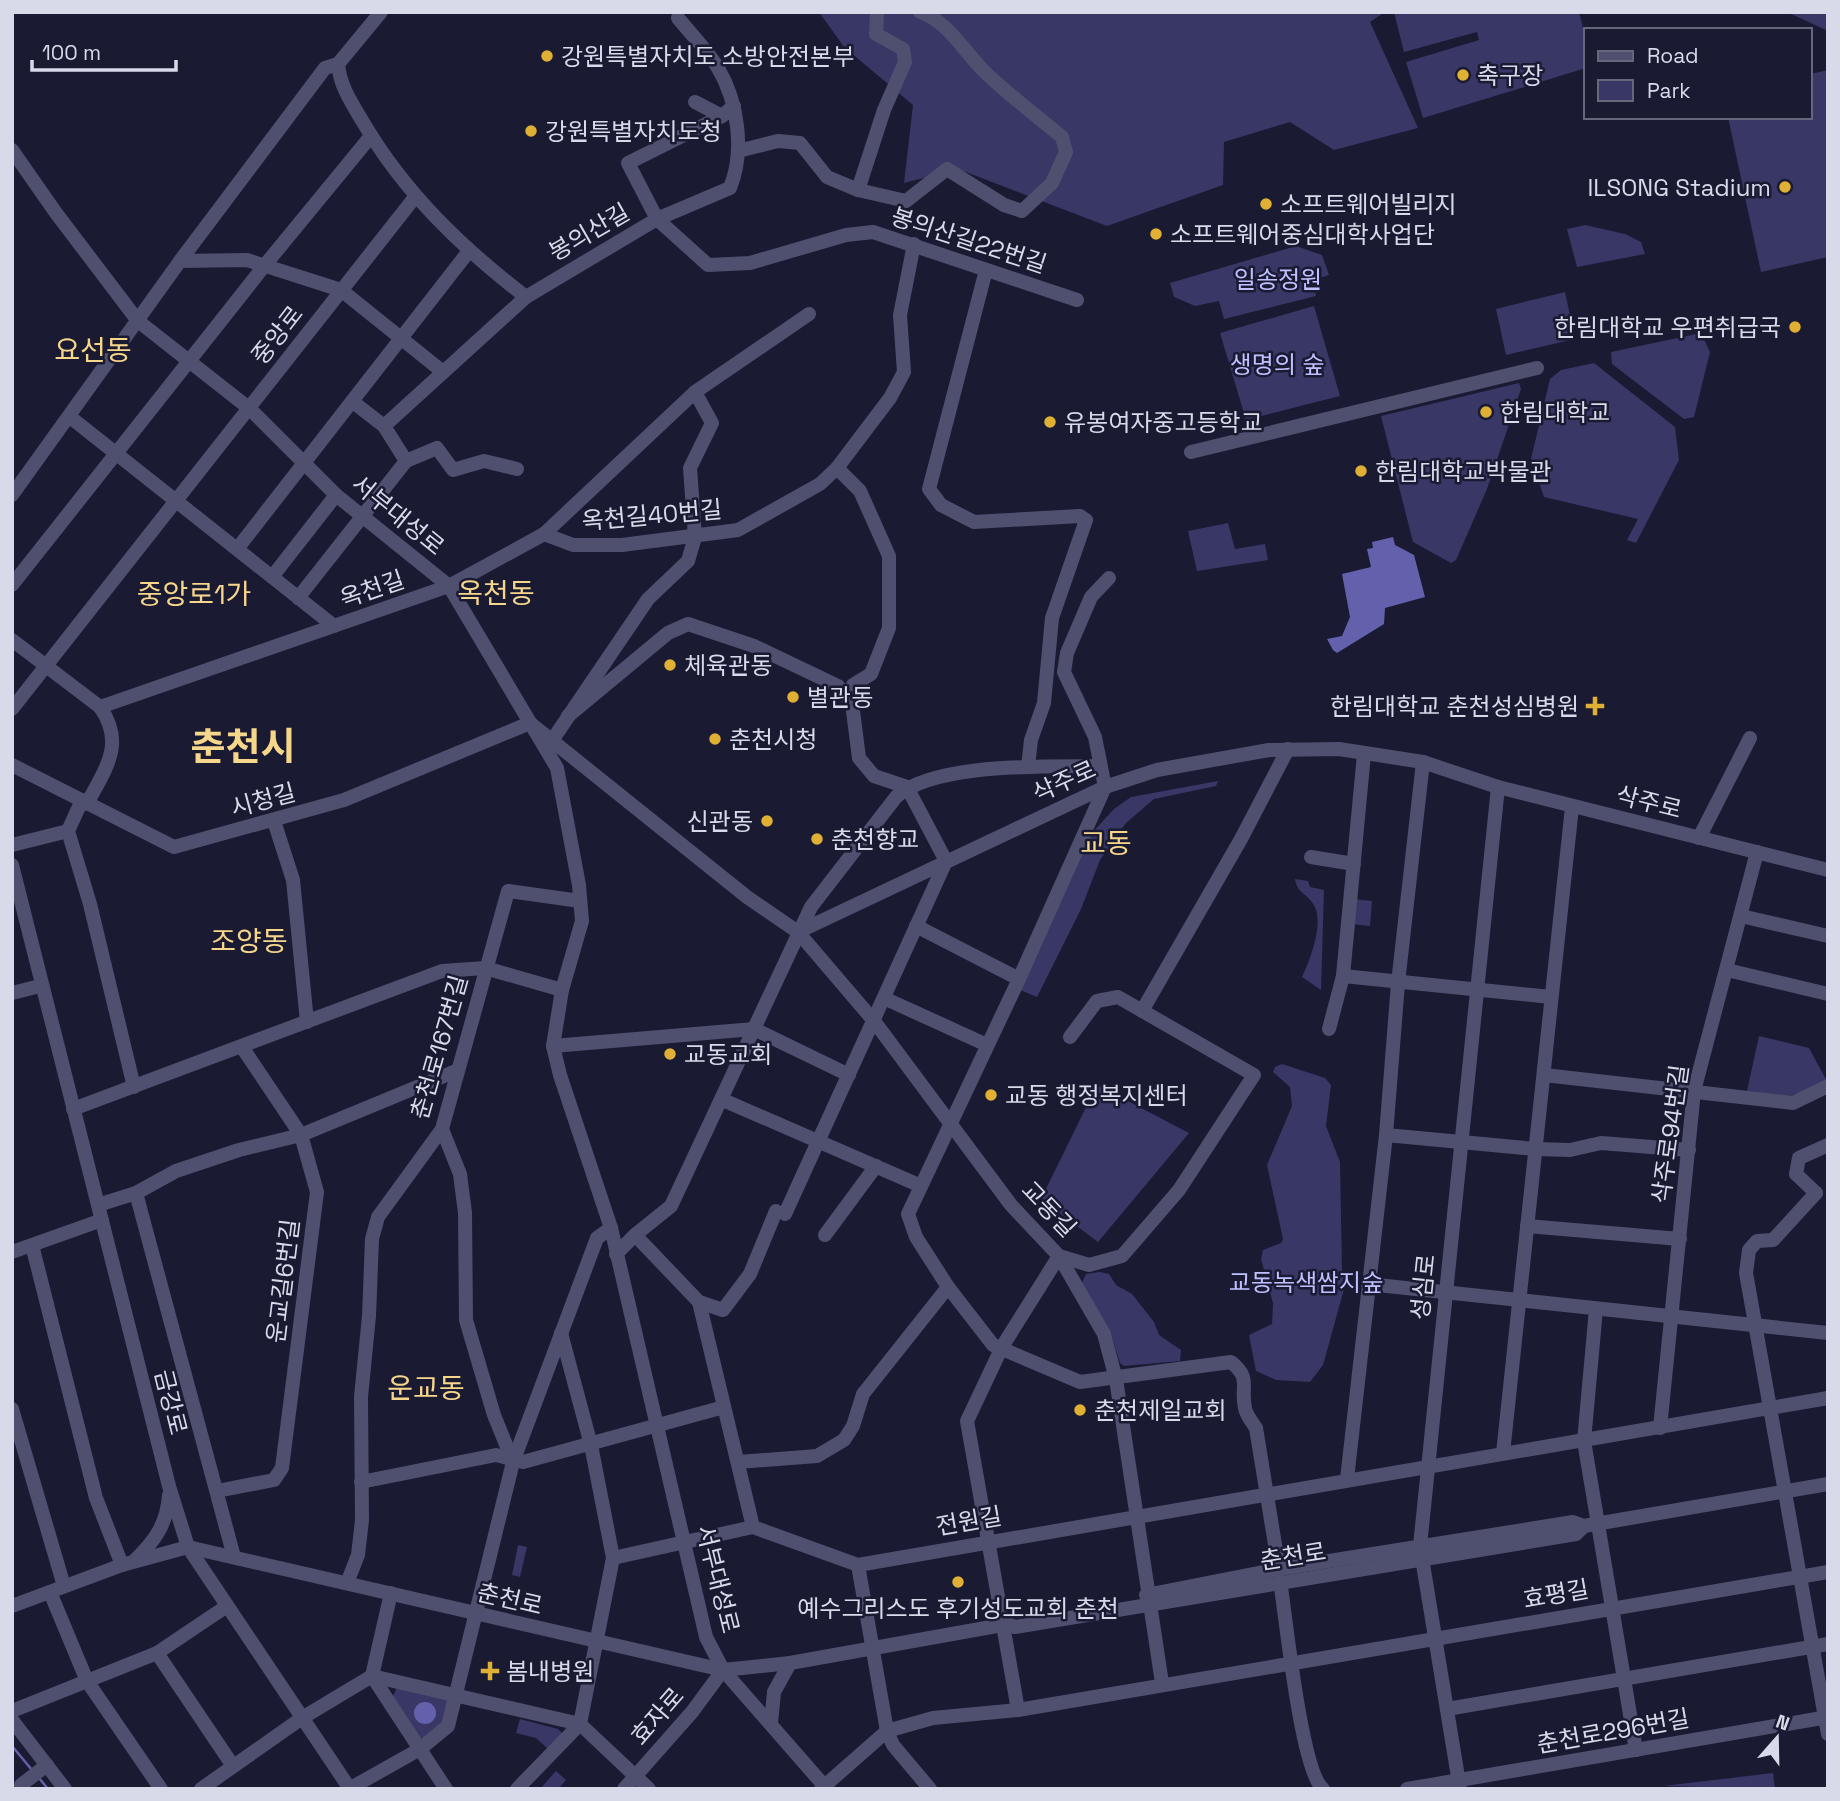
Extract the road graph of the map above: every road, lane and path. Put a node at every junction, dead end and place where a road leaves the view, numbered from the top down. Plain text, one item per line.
1 (381, 12) edge
2 (877, 12) edge
3 (920, 12) edge
4 (678, 18) dead end
5 (338, 64) junction
6 (695, 102) dead end
7 (733, 102) junction
8 (722, 116) junction
9 (371, 136) junction
10 (12, 150) edge
11 (738, 151) junction
12 (859, 190) junction
13 (415, 197) junction
14 (657, 219) junction
15 (914, 244) junction
16 (469, 251) junction
17 (180, 261) junction
18 (265, 265) junction
19 (986, 271) junction
20 (341, 290) junction
21 (526, 297) junction
22 (1077, 300) dead end
23 (809, 314) dead end
24 (138, 321) junction
25 (400, 337) junction
26 (189, 361) junction
27 (1537, 368) dead end
28 (443, 372) junction
29 (695, 393) junction
30 (353, 402) junction
31 (250, 409) junction
32 (70, 416) junction
33 (384, 425) junction
34 (1191, 452) dead end
35 (117, 453) junction
36 (406, 461) junction
37 (303, 465) junction
38 (837, 468) junction
39 (517, 469) dead end
40 (12, 495) edge
41 (335, 495) junction
42 (176, 502) junction
43 (362, 518) junction
44 (544, 534) junction
45 (695, 537) junction
46 (237, 549) junction
47 (272, 577) junction
48 (1108, 578) dead end
49 (12, 585) edge
50 (449, 586) junction
51 (298, 598) junction
52 (334, 626) junction
53 (12, 640) edge
54 (45, 667) junction
55 (852, 703) junction
56 (12, 708) edge
57 (100, 708) junction
58 (568, 716) junction
59 (530, 723) junction
60 (1750, 738) dead end
61 (551, 742) junction
62 (1287, 749) junction
63 (1364, 754) junction
64 (1423, 762) junction
65 (12, 765) edge
66 (1100, 766) junction
67 (1028, 767) junction
68 (907, 787) junction
69 (1105, 787) junction
70 (1498, 787) junction
71 (84, 802) junction
72 (1572, 807) junction
73 (274, 821) junction
74 (68, 831) junction
75 (1699, 838) junction
76 (12, 845) edge
77 (1758, 852) junction
78 (1311, 857) dead end
79 (946, 861) junction
80 (1354, 864) junction
81 (12, 865) edge
82 (1828, 870) edge
83 (16, 899) edge
84 (580, 901) junction
85 (1741, 916) junction
86 (916, 926) junction
87 (798, 932) junction
88 (1828, 936) edge
89 (485, 968) junction
90 (1727, 970) junction
91 (1343, 976) junction
92 (1019, 979) junction
93 (1398, 983) junction
94 (40, 986) junction
95 (562, 990) junction
96 (1476, 990) junction
97 (12, 993) edge
98 (1828, 994) edge
99 (1551, 998) junction
100 (886, 999) junction
101 (1142, 1011) junction
102 (874, 1021) junction
103 (307, 1022) junction
104 (1329, 1029) dead end
105 (754, 1030) junction
106 (1070, 1037) dead end
107 (988, 1045) junction
108 (554, 1046) junction
109 (242, 1047) junction
110 (456, 1071) junction
111 (849, 1074) junction
112 (1544, 1075) junction
113 (1828, 1086) edge
114 (134, 1087) junction
115 (1694, 1091) junction
116 (723, 1100) junction
117 (73, 1109) junction
118 (949, 1124) junction
119 (442, 1129) junction
120 (301, 1135) junction
121 (1386, 1135) junction
122 (818, 1141) junction
123 (1460, 1142) junction
124 (1828, 1145) edge
125 (1535, 1149) junction
126 (1689, 1150) junction
127 (876, 1167) junction
128 (921, 1186) junction
129 (136, 1193) junction
130 (1822, 1193) edge
131 (98, 1205) junction
132 (102, 1220) junction
133 (1527, 1226) junction
134 (611, 1228) junction
135 (635, 1234) junction
136 (825, 1235) dead end
137 (1680, 1238) junction
138 (32, 1245) junction
139 (12, 1252) edge
140 (616, 1254) junction
141 (1059, 1256) junction
142 (1368, 1284) junction
143 (948, 1287) junction
144 (1445, 1294) junction
145 (699, 1302) junction
146 (1519, 1302) junction
147 (1596, 1309) junction
148 (1672, 1316) junction
149 (1755, 1326) junction
150 (561, 1333) junction
151 (1828, 1333) edge
152 (1002, 1347) junction
153 (1116, 1379) junction
154 (1828, 1398) edge
155 (724, 1407) junction
156 (1770, 1408) junction
157 (12, 1409) edge
158 (658, 1424) junction
159 (1660, 1428) junction
160 (1584, 1441) junction
161 (591, 1445) junction
162 (1503, 1453) junction
163 (513, 1462) junction
164 (738, 1462) junction
165 (1427, 1466) junction
166 (1347, 1479) junction
167 (361, 1482) junction
168 (1828, 1484) edge
169 (169, 1486) junction
170 (218, 1491) junction
171 (1785, 1492) junction
172 (1265, 1493) junction
173 (1135, 1516) junction
174 (1599, 1523) junction
175 (753, 1527) junction
176 (987, 1541) junction
177 (686, 1542) junction
178 (188, 1547) junction
179 (1420, 1553) junction
180 (234, 1557) junction
181 (613, 1558) junction
182 (128, 1564) junction
183 (858, 1565) junction
184 (1828, 1572) edge
185 (1280, 1575) junction
186 (1798, 1577) junction
187 (347, 1583) junction
188 (57, 1589) junction
189 (391, 1593) junction
190 (1149, 1599) junction
191 (12, 1606) edge
192 (227, 1606) junction
193 (1613, 1607) junction
194 (476, 1615) junction
195 (1005, 1624) junction
196 (1434, 1639) junction
197 (597, 1642) junction
198 (1828, 1644) edge
199 (1812, 1647) junction
200 (872, 1648) junction
201 (157, 1654) junction
202 (790, 1663) junction
203 (1292, 1664) junction
204 (723, 1670) junction
205 (372, 1676) junction
206 (1624, 1678) junction
207 (87, 1681) junction
208 (1162, 1683) junction
209 (458, 1696) junction
210 (1447, 1709) junction
211 (1018, 1710) junction
212 (12, 1711) edge
213 (302, 1717) junction
214 (1826, 1717) edge
215 (12, 1720) edge
216 (771, 1723) junction
217 (580, 1724) junction
218 (887, 1731) junction
219 (1828, 1734) edge
220 (420, 1749) junction
221 (1636, 1750) junction
222 (47, 1765) junction
223 (233, 1766) junction
224 (635, 1776) junction
225 (21, 1785) dead end
226 (1459, 1785) edge
227 (824, 1788) edge
228 (65, 1789) edge
229 (161, 1789) edge
230 (201, 1789) edge
231 (350, 1789) edge
232 (446, 1789) edge
233 (517, 1789) edge
234 (624, 1789) edge
235 (649, 1789) edge
236 (930, 1789) edge
237 (1323, 1789) edge
238 (1407, 1789) edge

1 - 5 street
2 - 12 street
3 - 12 street
4 - 7 street
5 - 9 street
5 - 17 street
6 - 8 street
7 - 8 street
7 - 11 street, 봉의산길
8 - 14 street
9 - 13 street
9 - 18 street
10 - 24 street, 서부대성로
11 - 12 street
11 - 14 street, 봉의산길
13 - 16 street
13 - 20 street, 중앙로
14 - 15 street, 봉의산길22번길
14 - 21 street, 봉의산길
15 - 19 street, 봉의산길22번길
15 - 38 street, 옥천길40번길
16 - 21 street
16 - 25 street
17 - 18 street
17 - 24 street
18 - 20 street
18 - 26 street
19 - 22 street, 봉의산길22번길
19 - 67 street
20 - 25 street
20 - 31 street, 중앙로
21 - 28 street, 봉의산길
23 - 29 street, 옥천길
24 - 26 street, 서부대성로
24 - 32 street
25 - 28 street
25 - 30 street
26 - 31 street, 서부대성로
26 - 35 street
27 - 34 street
28 - 33 street, 봉의산길
29 - 44 street, 옥천길
29 - 45 street
30 - 33 street
30 - 37 street
31 - 37 street, 서부대성로
31 - 42 street, 중앙로
32 - 35 street
32 - 40 street
33 - 36 street
35 - 42 street
35 - 49 street
36 - 39 street
36 - 43 street
37 - 41 street, 서부대성로
37 - 46 street
38 - 45 street, 옥천길40번길
38 - 55 street
41 - 43 street, 서부대성로
41 - 47 street
42 - 46 street
42 - 54 street, 중앙로
43 - 50 street, 서부대성로
43 - 51 street
44 - 45 street, 옥천길40번길
44 - 50 street, 옥천길
45 - 58 street
46 - 47 street
47 - 51 street
48 - 66 street
50 - 52 street, 옥천길
50 - 59 street, 서부대성로
51 - 52 street
52 - 57 street, 옥천길
53 - 54 street
54 - 56 street, 중앙로
54 - 57 street
55 - 58 street
55 - 68 street
57 - 71 street
58 - 61 street
59 - 61 street
59 - 73 street, 시청길
59 - 84 street, 서부대성로
60 - 75 street, 삭주로
61 - 87 street
62 - 63 street, 삭주로
62 - 69 street, 삭주로
62 - 101 street
63 - 64 street, 삭주로
63 - 80 street
64 - 70 street, 삭주로
64 - 93 street
65 - 71 street, 시청길
66 - 67 street
66 - 69 street
67 - 68 street
68 - 79 street
68 - 87 street
69 - 79 street, 삭주로
69 - 92 street
70 - 72 street, 삭주로
70 - 96 street, 성심로
71 - 73 street, 시청길
71 - 74 street
72 - 75 street, 삭주로
72 - 99 street
73 - 103 street
74 - 76 street
74 - 114 street
75 - 77 street, 삭주로
77 - 82 street, 삭주로
77 - 85 street, 삭주로94번길
78 - 80 street
79 - 86 street
79 - 87 street, 삭주로
80 - 91 street
81 - 83 street, 금강로
83 - 94 street, 금강로
84 - 89 street, 춘천로167번길
84 - 95 street, 서부대성로
85 - 88 street
85 - 90 street, 삭주로94번길
86 - 92 street
86 - 100 street
87 - 102 street, 교동길
87 - 105 street
89 - 95 street
89 - 103 street
89 - 110 street, 춘천로167번길
90 - 98 street
90 - 115 street, 삭주로94번길
91 - 93 street
91 - 104 street
92 - 107 street
93 - 96 street
93 - 121 street
94 - 97 street
94 - 117 street, 금강로
95 - 108 street, 서부대성로
96 - 99 street
96 - 123 street, 성심로
99 - 112 street
100 - 102 street
100 - 107 street
101 - 106 street, 교동길
101 - 141 street, 교동길
102 - 111 street
102 - 118 street, 교동길
103 - 109 street
105 - 108 street
105 - 111 street
105 - 116 street
107 - 118 street
108 - 134 street, 서부대성로
109 - 114 street
109 - 120 street, 운교길6번길
110 - 119 street, 춘천로167번길
110 - 120 street
111 - 122 street
112 - 115 street
112 - 125 street
113 - 115 street
114 - 117 street
115 - 126 street, 삭주로94번길
116 - 122 street
116 - 135 street
117 - 131 street, 금강로
118 - 128 street
118 - 141 street, 교동길
119 - 163 street
119 - 167 street, 춘천로167번길
120 - 129 street
120 - 170 street, 운교길6번길
121 - 123 street
121 - 142 street
122 - 127 street
122 - 145 street
123 - 125 street
123 - 144 street, 성심로
124 - 130 street
125 - 126 street
125 - 133 street
126 - 137 street, 삭주로94번길
127 - 128 street
127 - 136 street
128 - 143 street
129 - 131 street
129 - 170 street
130 - 149 street
131 - 132 street, 금강로
132 - 138 street
132 - 169 street, 금강로
133 - 137 street
133 - 146 street
134 - 140 street, 서부대성로
134 - 150 street
135 - 140 street
135 - 145 street
137 - 148 street, 삭주로94번길
138 - 139 street
138 - 182 street
140 - 158 street, 서부대성로
141 - 152 street
141 - 153 street
142 - 144 street
142 - 166 street
143 - 152 street
143 - 164 street
144 - 146 street
144 - 165 street, 성심로
145 - 155 street
146 - 147 street
146 - 162 street
147 - 148 street
147 - 160 street
148 - 149 street
148 - 159 street, 삭주로94번길
149 - 151 street
149 - 156 street
150 - 161 street
150 - 163 street
152 - 153 street
152 - 176 street
153 - 172 street
153 - 173 street
154 - 156 street, 전원길
155 - 158 street
155 - 164 street
156 - 159 street, 전원길
156 - 171 street
157 - 188 street
158 - 161 street
158 - 177 street, 서부대성로
159 - 160 street, 전원길
160 - 162 street, 전원길
160 - 174 street
161 - 163 street
161 - 181 street
162 - 165 street, 전원길
163 - 167 street
163 - 194 street
164 - 175 street
165 - 166 street, 전원길
165 - 179 street, 성심로
166 - 172 street, 전원길
167 - 187 street, 춘천로167번길
168 - 171 street, 춘천로
169 - 178 street, 금강로
169 - 182 street
170 - 180 street
171 - 174 street, 춘천로
171 - 186 street
172 - 173 street, 전원길
172 - 185 street
173 - 176 street, 전원길
173 - 190 street
174 - 179 street, 춘천로
174 - 193 street
175 - 177 street
175 - 183 street
176 - 183 street, 전원길
176 - 195 street
177 - 181 street
177 - 204 street, 서부대성로
178 - 180 street, 춘천로
178 - 182 street, 춘천로
178 - 192 street, 금강로
179 - 185 street, 춘천로
179 - 196 street, 성심로
180 - 187 street, 춘천로
181 - 197 street
182 - 188 street, 춘천로
183 - 200 street
184 - 186 street, 효평길
185 - 190 street, 춘천로
185 - 203 street
186 - 193 street, 효평길
186 - 199 street
187 - 189 street, 춘천로
188 - 191 street, 춘천로
188 - 207 street
189 - 194 street, 춘천로
189 - 205 street
190 - 195 street, 춘천로
190 - 208 street
192 - 201 street
192 - 213 street, 금강로
193 - 196 street, 효평길
193 - 206 street
194 - 197 street, 춘천로
194 - 209 street
195 - 200 street, 춘천로
195 - 211 street
196 - 203 street, 효평길
196 - 210 street, 성심로
197 - 204 street, 춘천로
197 - 217 street
198 - 199 street
199 - 206 street
199 - 214 street
200 - 202 street, 춘천로
200 - 218 street
201 - 207 street
201 - 223 street
202 - 204 street, 춘천로
202 - 216 street
203 - 208 street, 효평길
203 - 237 street
204 - 216 street, 서부대성로
204 - 224 street, 효자로
205 - 209 street
205 - 213 street
205 - 220 street
206 - 210 street
206 - 221 street
207 - 212 street
207 - 229 street
208 - 211 street, 효평길
209 - 217 street
209 - 220 street
210 - 226 street, 성심로
211 - 218 street, 효평길
213 - 223 street
213 - 231 street, 금강로
214 - 219 street
214 - 221 street, 춘천로296번길
215 - 222 street
216 - 227 street, 서부대성로
217 - 224 street
217 - 233 street
218 - 227 street, 효평길
218 - 236 street
220 - 231 street
220 - 232 street
221 - 226 street, 춘천로296번길
222 - 225 street
222 - 228 street
223 - 230 street
224 - 234 street, 효자로
224 - 235 street
226 - 238 street, 춘천로296번길

